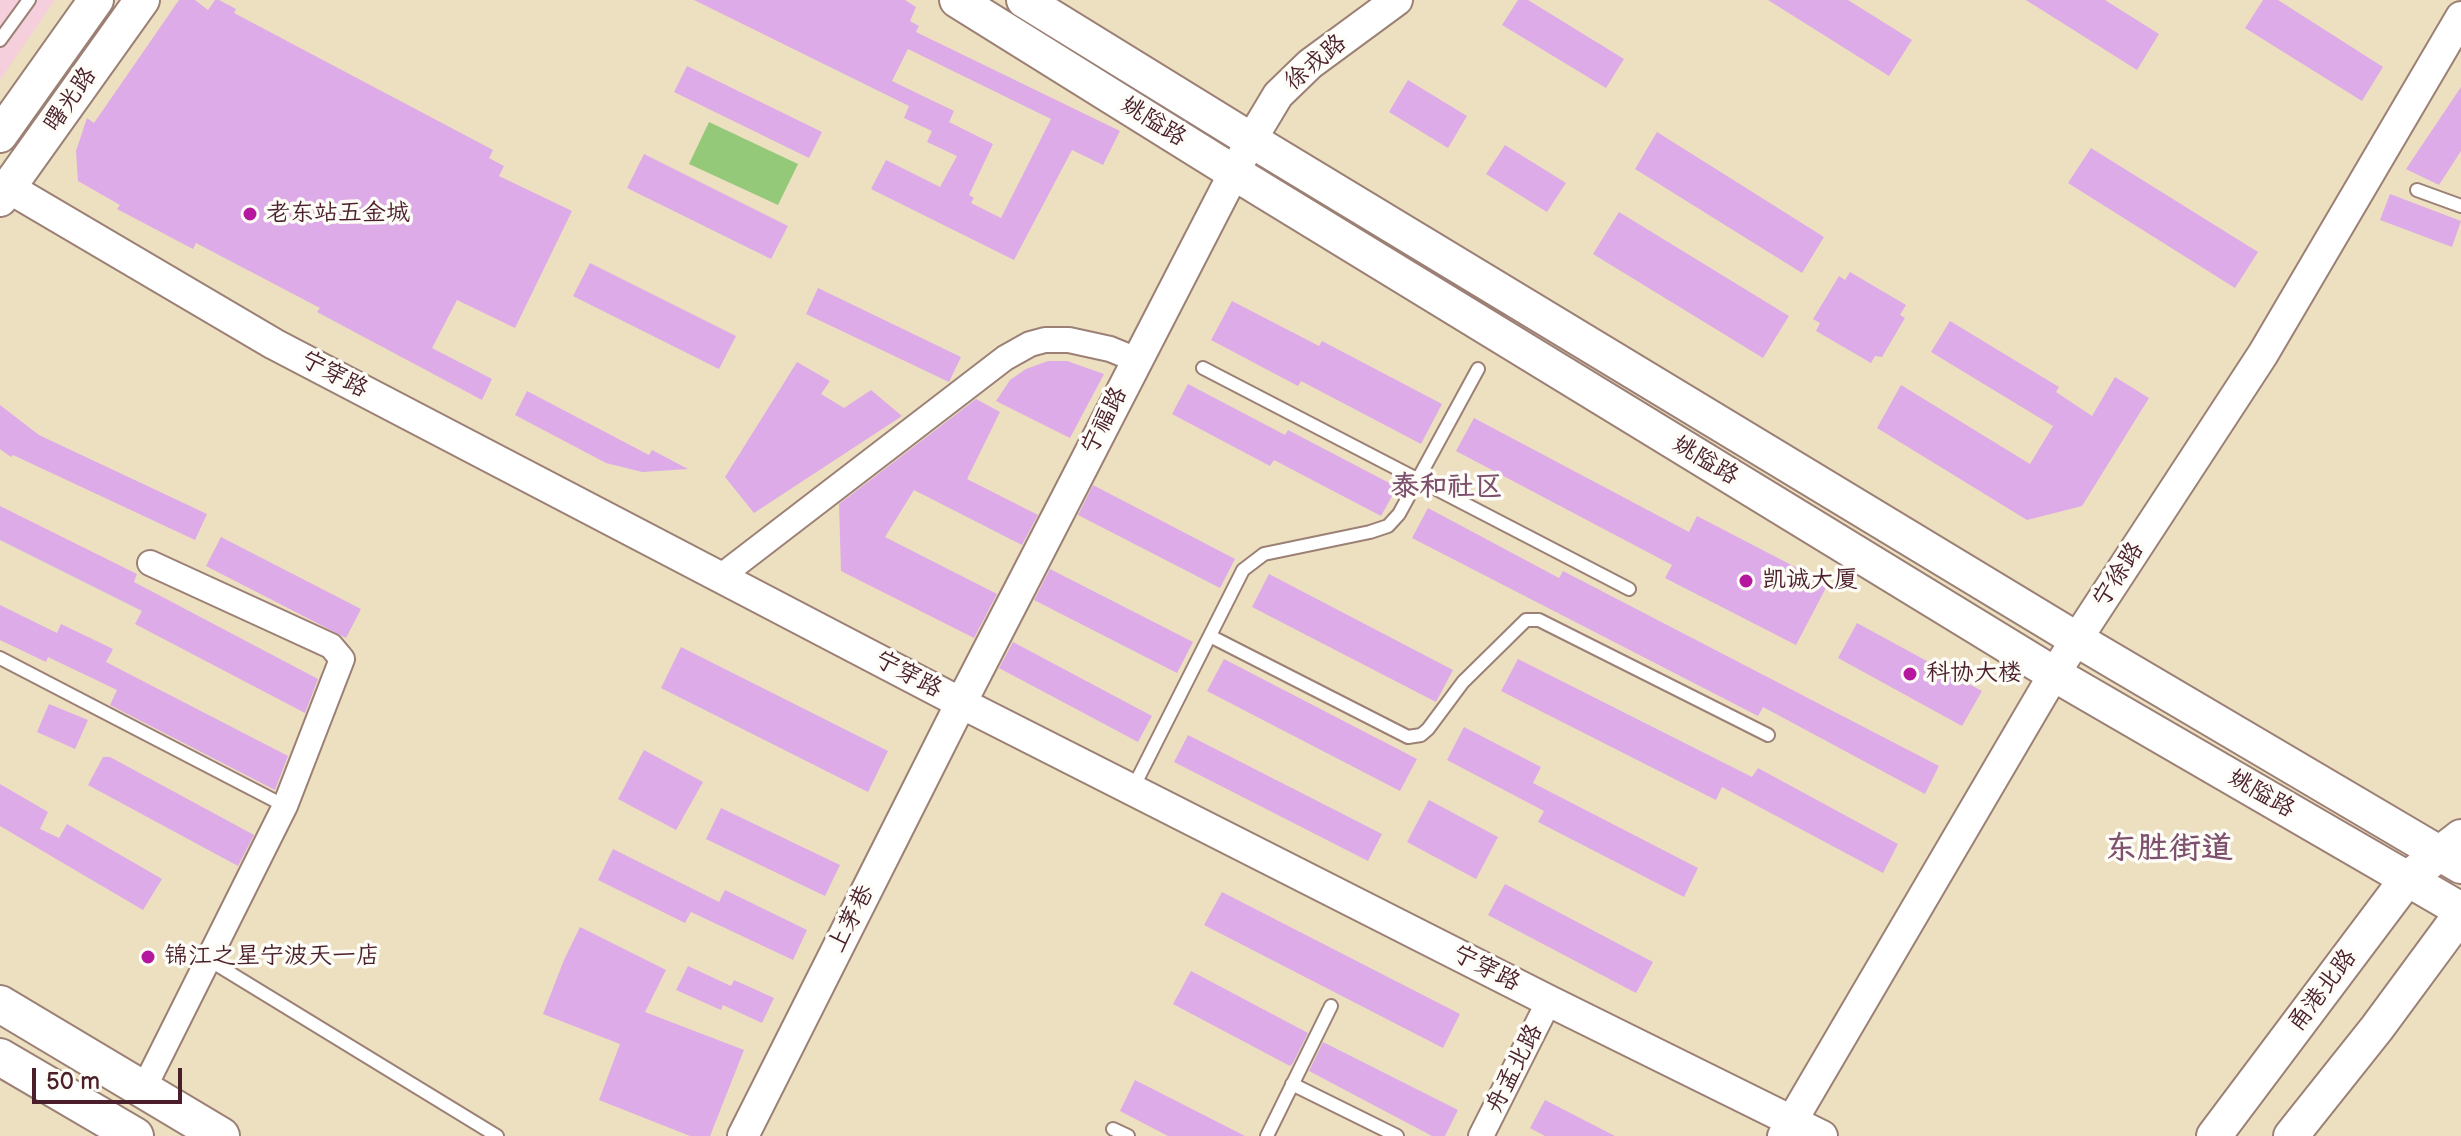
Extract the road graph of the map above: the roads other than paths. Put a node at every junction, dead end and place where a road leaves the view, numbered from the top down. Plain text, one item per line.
1 (29, 0) edge
2 (96, 0) edge
3 (142, 0) edge
4 (957, 0) edge
5 (1024, 0) edge
6 (1397, 0) edge
7 (2461, 17) edge
8 (0, 40) edge
9 (0, 135) edge
10 (1251, 140) junction
11 (1233, 172) junction
12 (2417, 190) dead end
13 (4, 194) edge
14 (2461, 206) edge
15 (1137, 360) junction
16 (1203, 368) dead end
17 (1478, 369) dead end
18 (1417, 479) junction
19 (150, 563) dead end
20 (720, 577) junction
21 (1629, 589) dead end
22 (1210, 636) junction
23 (2076, 639) junction
24 (0, 658) edge
25 (2054, 674) junction
26 (961, 703) junction
27 (1768, 735) dead end
28 (1132, 790) junction
29 (285, 806) junction
30 (2454, 852) edge
31 (2407, 879) junction
32 (2461, 912) edge
33 (209, 960) junction
34 (1549, 1001) junction
35 (0, 1004) edge
36 (1331, 1006) dead end
37 (0, 1057) edge
38 (1292, 1084) junction
39 (143, 1090) junction
40 (1788, 1128) edge
41 (1113, 1129) dead end
42 (206, 1132) edge
43 (135, 1136) edge
44 (497, 1136) edge
45 (743, 1136) edge
46 (1128, 1136) edge
47 (1267, 1136) edge
48 (1397, 1136) edge
49 (1481, 1136) edge
50 (1822, 1136) edge
51 (2214, 1136) edge
52 (2291, 1136) edge

1 - 8 lane
2 - 9 main road, 曙光路
3 - 13 main road, 曙光路
4 - 11 main road, 姚隘路
5 - 10 main road, 姚隘路
6 - 10 street, 徐戎路
7 - 23 street, 宁徐路
10 - 11 street, 宁福路
10 - 23 main road, 姚隘路
11 - 15 street, 宁福路
11 - 25 main road, 姚隘路
12 - 14 lane
13 - 20 street, 宁穿路
15 - 20 street
15 - 26 street, 宁福路
16 - 18 lane
17 - 18 lane
18 - 21 lane
18 - 22 lane
19 - 29 street
20 - 26 street, 宁穿路
22 - 27 lane
22 - 28 lane
23 - 25 street, 宁徐路
23 - 30 main road, 姚隘路
24 - 29 lane
25 - 31 main road, 姚隘路
25 - 40 street, 宁徐路
26 - 28 street, 宁穿路
26 - 45 street, 上茅巷
28 - 34 street, 宁穿路
29 - 33 street
30 - 31 main road, 甬港北路
31 - 32 main road, 姚隘路
31 - 51 main road, 甬港北路
32 - 52 main road
33 - 39 street
33 - 44 lane
34 - 40 street, 宁穿路
34 - 49 street, 舟孟北路
35 - 39 main road
36 - 38 lane
37 - 43 main road
38 - 47 lane
38 - 48 lane
39 - 42 main road
40 - 50 street, 宁穿路
41 - 46 lane

